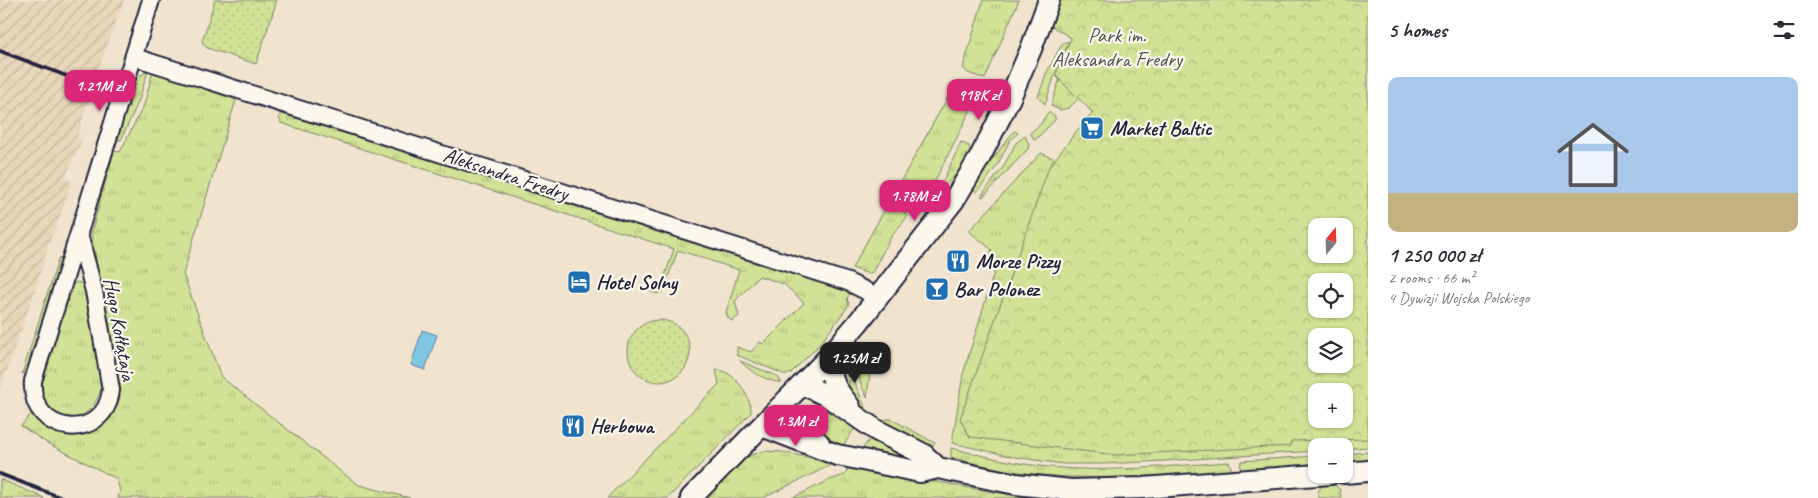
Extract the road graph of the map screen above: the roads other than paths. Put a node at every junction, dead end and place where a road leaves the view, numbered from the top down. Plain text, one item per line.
1 (151, 0) edge
2 (1050, 0) edge
3 (134, 57) junction
4 (79, 234) junction
5 (875, 299) junction
6 (826, 360) junction
7 (803, 384) junction
8 (779, 408) junction
9 (860, 420) junction
10 (762, 426) junction
11 (837, 455) junction
12 (938, 468) junction
13 (1368, 471) edge
14 (1353, 472) edge
15 (1308, 476) edge
16 (691, 498) edge

1 - 3 street, Hugo Kołłątaja
2 - 5 street
3 - 4 street, Hugo Kołłątaja
3 - 5 street, Aleksandra Fredry
4 - 4 street, Hugo Kołłątaja
5 - 6 street
6 - 7 street
6 - 9 street
7 - 8 street
7 - 9 street
8 - 10 street
8 - 11 street
9 - 12 street
10 - 11 street
10 - 16 street
11 - 12 street
12 - 15 street
13 - 14 street

